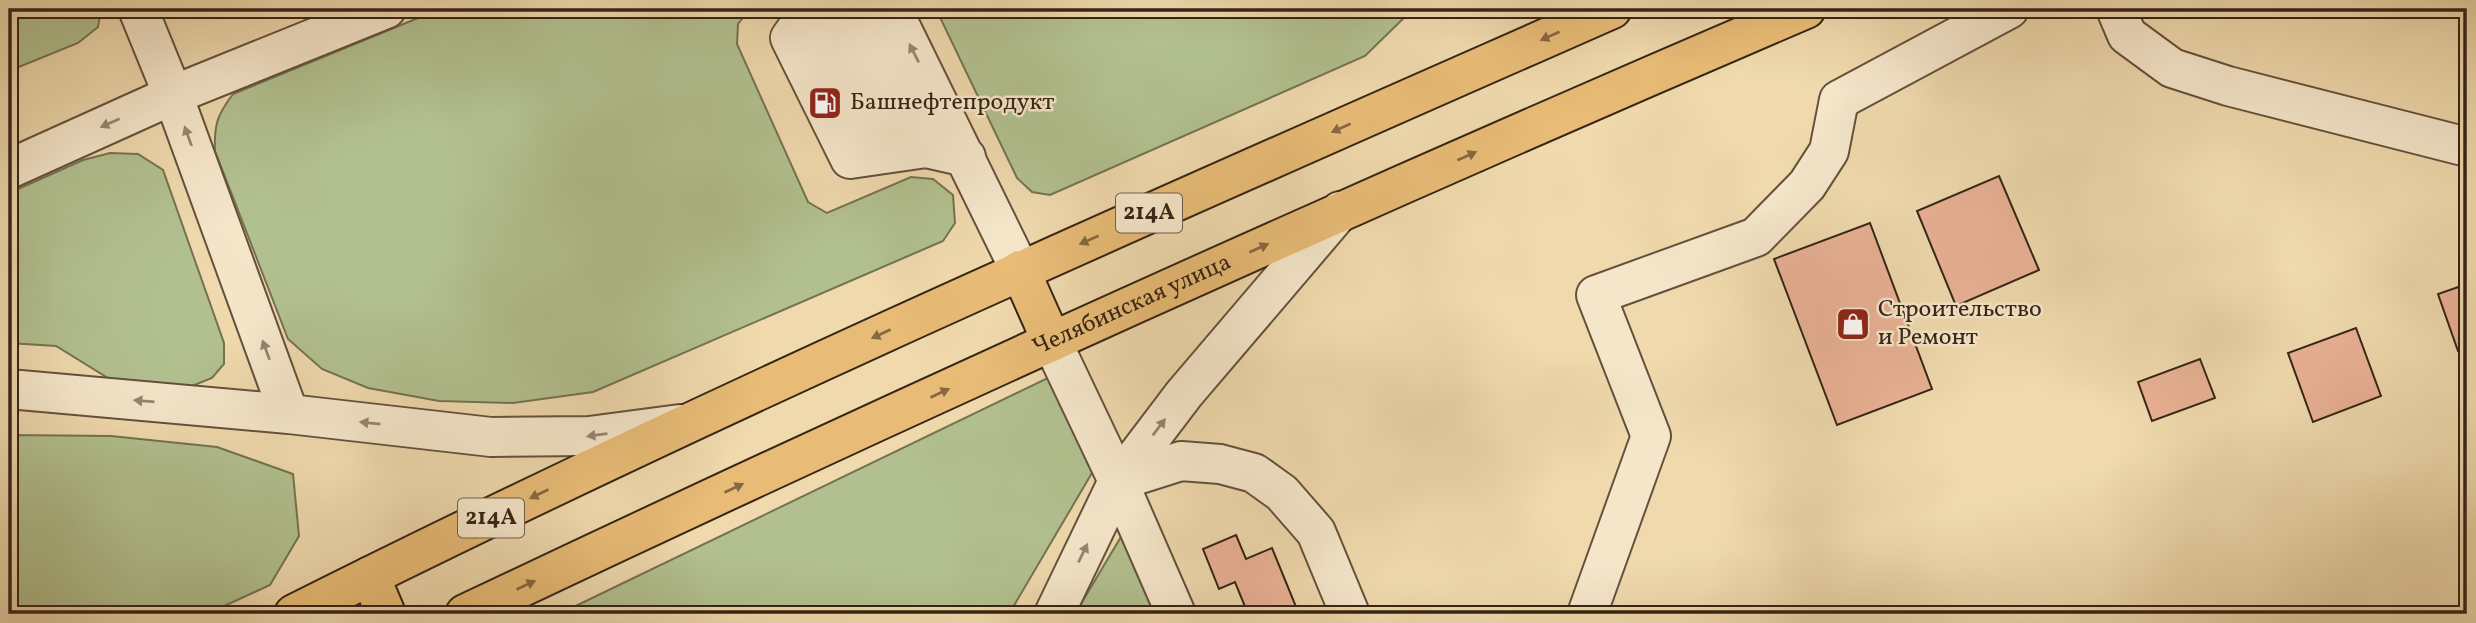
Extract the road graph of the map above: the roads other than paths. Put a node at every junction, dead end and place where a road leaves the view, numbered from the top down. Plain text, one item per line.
1 (138, 9) edge
2 (386, 9) edge
3 (813, 9) edge
4 (854, 9) edge
5 (892, 9) edge
6 (1612, 9) edge
7 (1806, 9) edge
8 (2009, 9) edge
9 (2116, 9) edge
10 (1735, 22) edge
11 (173, 95) junction
12 (2467, 147) edge
13 (926, 148) junction
14 (966, 158) junction
15 (9, 169) edge
16 (1340, 211) junction
17 (1020, 270) junction
18 (1052, 342) junction
19 (9, 389) edge
20 (289, 414) junction
21 (689, 422) junction
22 (1118, 481) junction
23 (370, 576) junction
24 (294, 614) edge
25 (386, 614) edge
26 (465, 614) edge
27 (1054, 614) edge
28 (1176, 614) edge
29 (1350, 614) edge
30 (1587, 614) edge

1 - 11 street
2 - 11 street
3 - 13 street
4 - 13 street
14 -> 5 street
6 -> 17 main road, 214А
7 - 10 main road, Челябинская улица
8 - 30 street
9 - 12 street
16 -> 10 main road, Челябинская улица
11 -> 15 street
20 -> 11 street
13 - 14 street
14 - 17 street
18 -> 16 main road, Челябинская улица
22 -> 16 street
17 - 18 main road
17 -> 21 main road, 214А
18 - 22 street
26 -> 18 main road, Челябинская улица
20 -> 19 street
21 -> 20 street
21 -> 23 main road, 214А
27 -> 22 street
22 - 28 street
22 - 29 street
23 - 24 main road, 214А
23 - 25 main road

